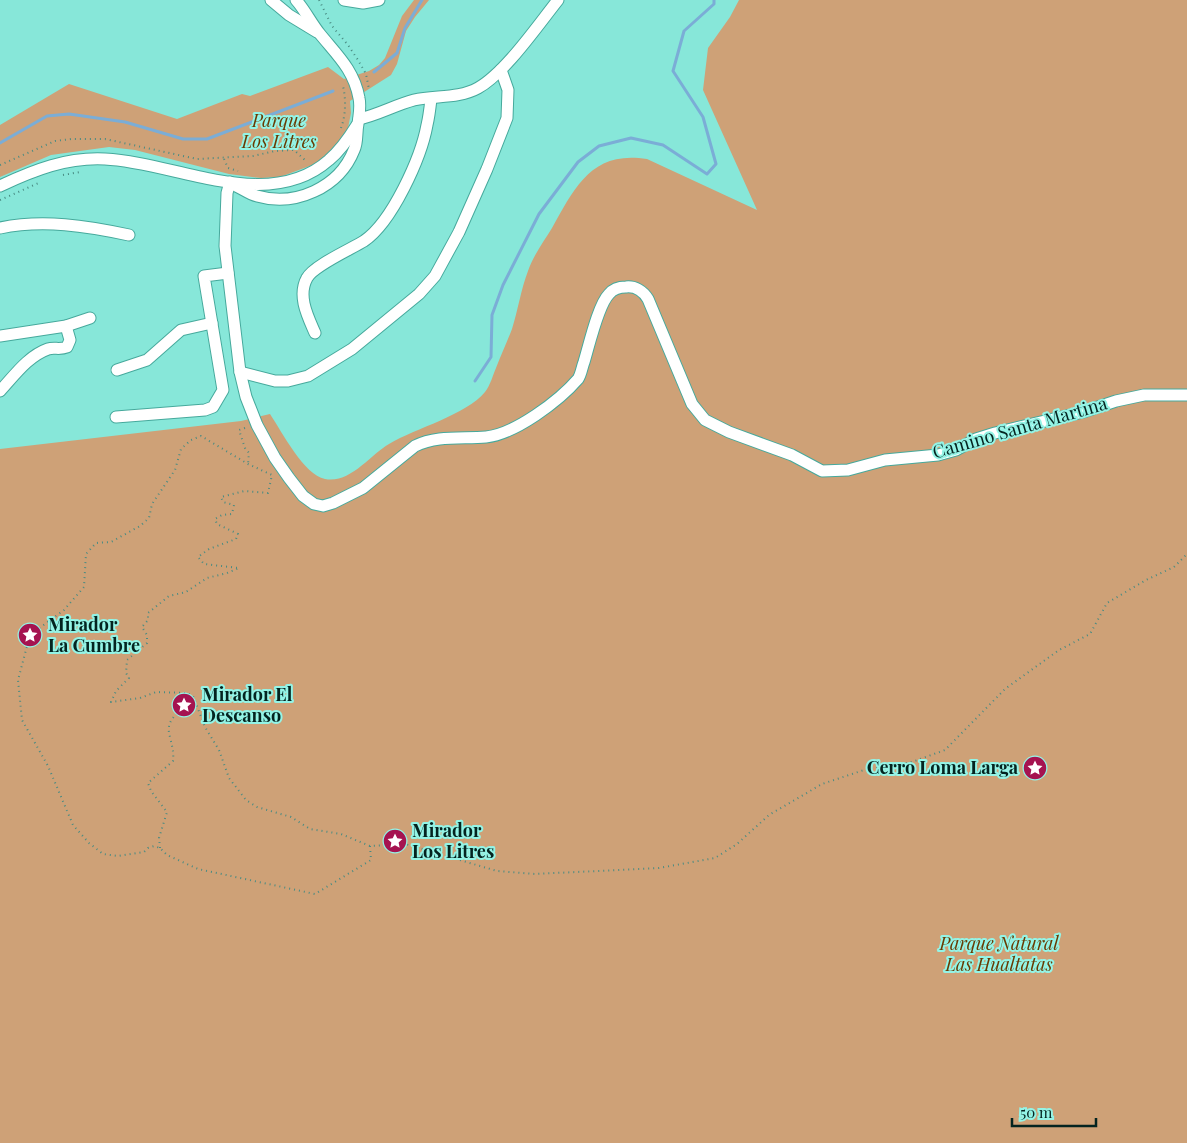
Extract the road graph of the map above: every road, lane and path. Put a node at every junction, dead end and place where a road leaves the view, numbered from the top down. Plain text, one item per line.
1 (271, 0) edge
2 (344, 0) edge
3 (379, 0) edge
4 (558, 0) edge
5 (298, 2) edge
6 (289, 15) junction
7 (320, 34) junction
8 (501, 70) junction
9 (341, 80) dead end
10 (431, 99) junction
11 (358, 122) junction
12 (341, 129) dead end
13 (224, 158) junction
14 (307, 163) dead end
15 (0, 165) edge
16 (241, 171) dead end
17 (87, 172) dead end
18 (60, 176) dead end
19 (43, 181) dead end
20 (230, 182) junction
21 (0, 186) edge
22 (0, 200) edge
23 (0, 228) edge
24 (129, 235) dead end
25 (228, 273) junction
26 (90, 318) dead end
27 (212, 323) junction
28 (66, 326) junction
29 (315, 333) dead end
30 (0, 336) edge
31 (117, 370) dead end
32 (240, 372) junction
33 (0, 391) edge
34 (1187, 395) edge
35 (116, 417) dead end
36 (239, 430) dead end
37 (248, 464) junction
38 (1187, 554) edge
39 (195, 700) junction
40 (160, 837) junction
41 (154, 846) junction
42 (370, 846) junction
43 (160, 848) junction

1 - 6 street
2 - 3 street
4 - 8 street
5 - 6 street
5 - 7 street
6 - 7 street
7 - 11 street
8 - 10 street
8 - 32 street
9 - 12 path
10 - 11 street
10 - 29 street
11 - 20 street
11 - 20 street
13 - 14 path
13 - 15 path
13 - 16 path
17 - 18 path
19 - 22 path
20 - 21 street
20 - 25 street, Camino Santa Martina
23 - 24 street
25 - 27 street
25 - 32 street, Camino Santa Martina
26 - 28 street
27 - 31 street
27 - 35 street
28 - 30 street
28 - 33 street
32 - 34 street, Camino Santa Martina
36 - 37 path
37 - 39 path
37 - 41 path
38 - 42 path
39 - 40 path
39 - 42 path
40 - 41 path
40 - 43 path
41 - 43 path
42 - 43 path

